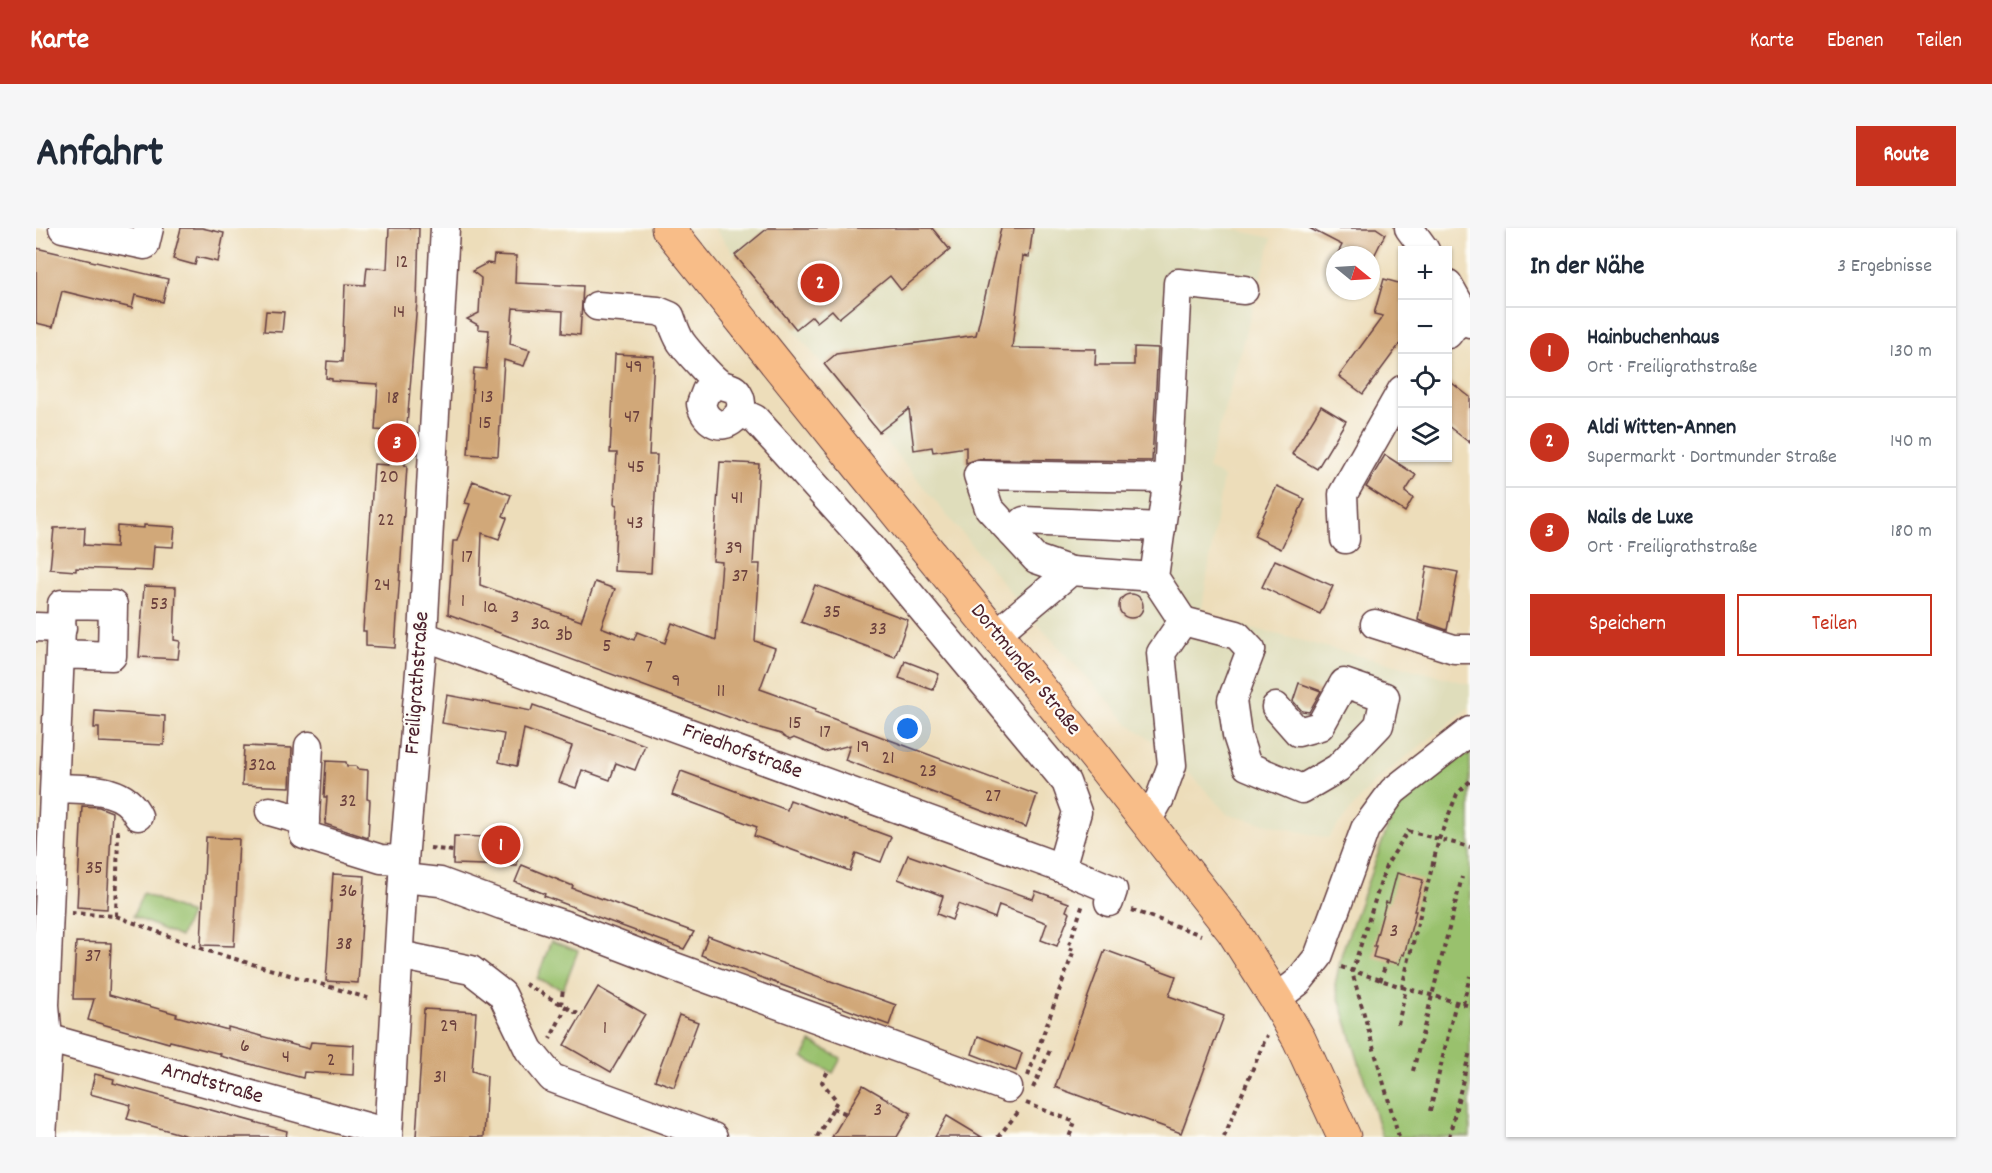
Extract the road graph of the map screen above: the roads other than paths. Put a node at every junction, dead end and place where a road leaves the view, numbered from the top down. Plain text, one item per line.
1 (63, 228) edge
2 (149, 228) edge
3 (445, 228) edge
4 (668, 228) edge
5 (1409, 228) edge
6 (1422, 246) edge
7 (1244, 290) dead end
8 (1452, 296) edge
9 (597, 306) dead end
10 (1462, 325) edge
11 (1398, 397) edge
12 (1168, 478) junction
13 (1161, 527) junction
14 (1012, 532) junction
15 (1345, 539) dead end
16 (1071, 571) junction
17 (1154, 577) junction
18 (1182, 621) junction
19 (1375, 624) dead end
20 (996, 634) junction
21 (423, 636) junction
22 (53, 637) edge
23 (1470, 649) edge
24 (1276, 707) dead end
25 (1470, 731) edge
26 (309, 746) dead end
27 (55, 788) junction
28 (270, 811) dead end
29 (305, 821) junction
30 (1147, 821) junction
31 (133, 824) road end
32 (320, 859) dead end
33 (1061, 868) junction
34 (404, 870) junction
35 (1109, 902) road end
36 (399, 955) junction
37 (1276, 999) junction
38 (42, 1037) edge
39 (1019, 1090) road end
40 (388, 1135) edge
41 (42, 1137) edge
42 (713, 1137) edge
43 (1344, 1137) edge

1 - 2 street
3 - 21 street, Freiligrathstraße
4 - 20 main road, Dortmunder Straße
5 - 6 street
7 - 12 street
8 - 10 street
9 - 33 street
11 - 15 street
12 - 13 street
12 - 14 street
13 - 14 street
13 - 17 street
14 - 16 street
16 - 17 street
16 - 20 street
17 - 18 street
18 - 24 street
18 - 30 street
19 - 23 street
20 - 30 main road, Dortmunder Straße
21 - 33 street, Friedhofstraße
21 - 34 street, Freiligrathstraße
22 - 27 street
25 - 37 street
26 - 29 street
27 - 31 street
27 - 38 street
28 - 29 street
29 - 34 street
30 - 37 main road, Dortmunder Straße
32 - 34 street
33 - 35 street, Friedhofstraße
34 - 36 street, Freiligrathstraße
34 - 39 street
36 - 40 street, Freiligrathstraße
36 - 42 street
37 - 43 main road, Dortmunder Straße
38 - 40 street, Arndtstraße
38 - 41 street

